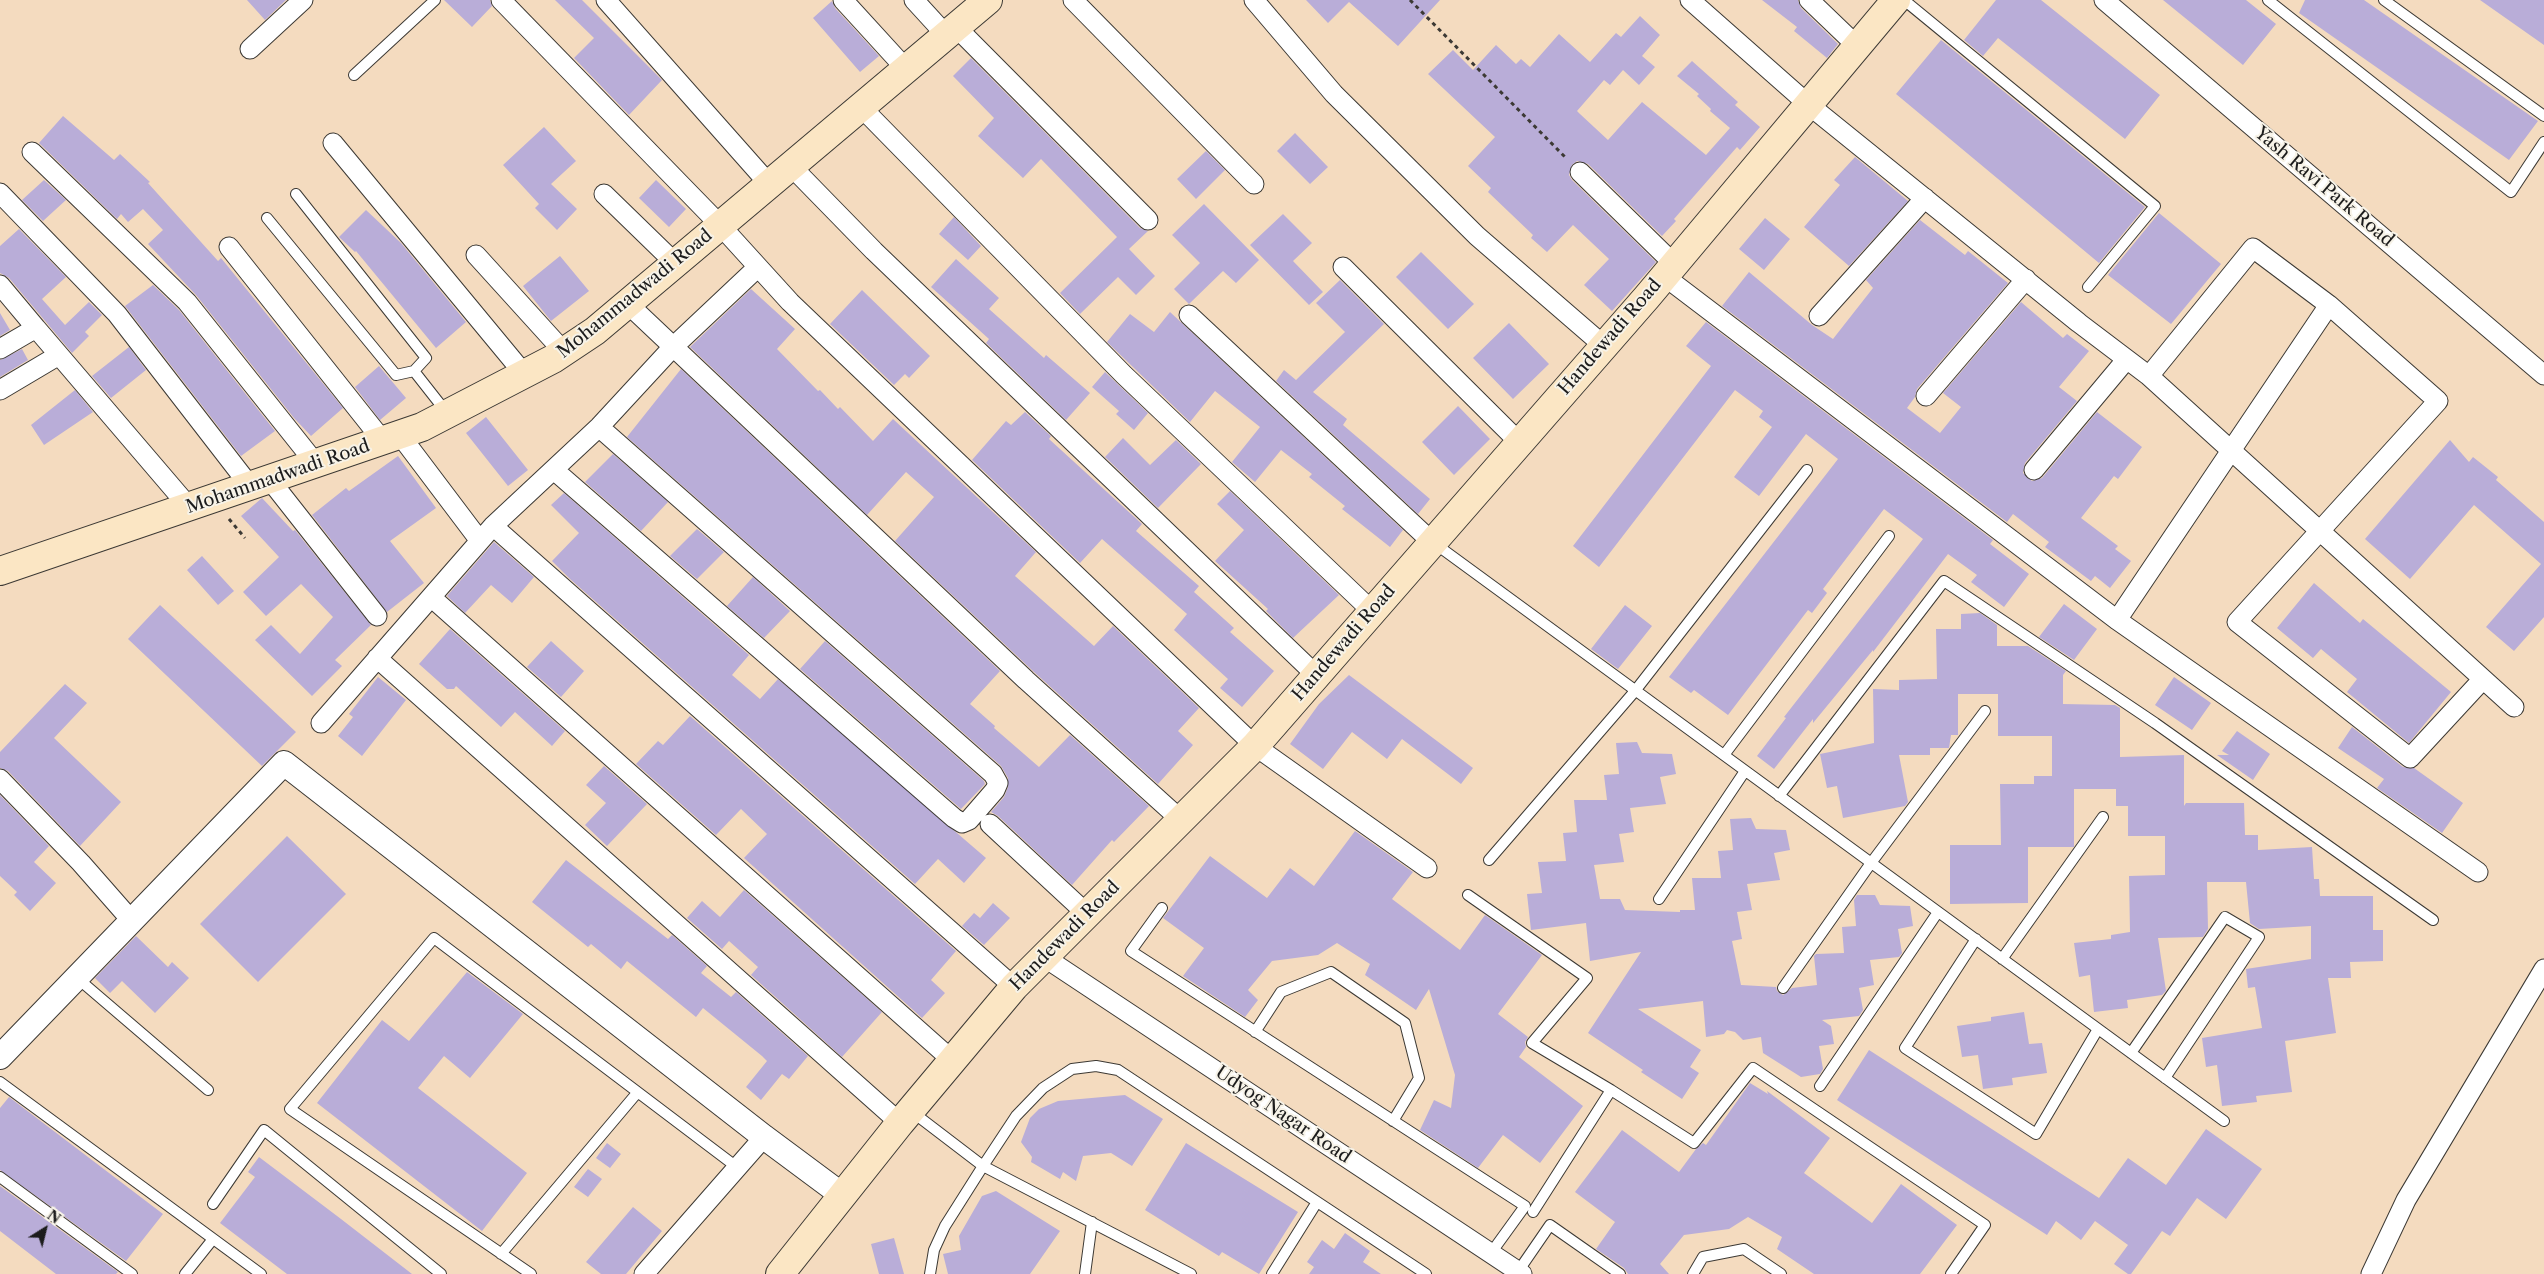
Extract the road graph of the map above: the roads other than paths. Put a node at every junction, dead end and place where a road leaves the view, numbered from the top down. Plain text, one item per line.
1 (303, 0) edge
2 (435, 0) edge
3 (501, 0) edge
4 (606, 0) edge
5 (843, 0) edge
6 (914, 0) edge
7 (988, 0) edge
8 (1073, 0) edge
9 (1254, 0) edge
10 (1690, 0) edge
11 (1810, 0) edge
12 (1896, 0) edge
13 (1904, 0) edge
14 (2104, 0) edge
15 (2268, 0) edge
16 (2384, 0) edge
17 (951, 31) junction
18 (1857, 46) junction
19 (250, 49) dead end
20 (906, 69) junction
21 (354, 75) dead end
22 (1809, 105) junction
23 (861, 107) junction
24 (2544, 116) edge
25 (2544, 142) edge
26 (333, 143) dead end
27 (32, 152) dead end
28 (792, 166) junction
29 (1580, 172) road end
30 (769, 184) junction
31 (1254, 184) dead end
32 (0, 193) edge
33 (296, 194) dead end
34 (604, 194) dead end
35 (1925, 198) junction
36 (267, 218) dead end
37 (1148, 220) dead end
38 (720, 225) junction
39 (229, 247) dead end
40 (476, 255) dead end
41 (675, 263) junction
42 (758, 267) junction
43 (1343, 267) dead end
44 (1669, 270) junction
45 (2026, 279) junction
46 (0, 285) edge
47 (2088, 287) dead end
48 (628, 303) junction
49 (2329, 305) junction
50 (1189, 315) dead end
51 (1819, 316) dead end
52 (36, 328) junction
53 (1602, 345) junction
54 (672, 348) junction
55 (0, 349) edge
56 (564, 352) junction
57 (59, 355) junction
58 (2126, 360) junction
59 (414, 370) junction
60 (525, 375) junction
61 (2544, 375) edge
62 (2149, 376) junction
63 (0, 390) edge
64 (1926, 396) dead end
65 (448, 414) junction
66 (599, 426) junction
67 (391, 438) junction
68 (1519, 442) junction
69 (2230, 450) junction
70 (316, 464) junction
71 (554, 470) junction
72 (1807, 470) dead end
73 (2034, 470) dead end
74 (260, 483) junction
75 (189, 507) junction
76 (493, 526) junction
77 (2320, 531) junction
78 (1889, 536) dead end
79 (480, 540) junction
80 (1432, 542) junction
81 (0, 571) edge
82 (431, 597) junction
83 (1372, 611) junction
84 (377, 616) dead end
85 (2117, 620) junction
86 (377, 658) junction
87 (1316, 675) junction
88 (2483, 679) junction
89 (1635, 691) junction
90 (2514, 707) dead end
91 (1985, 710) dead end
92 (321, 723) dead end
93 (1255, 746) junction
94 (1724, 755) junction
95 (1745, 771) junction
96 (0, 779) edge
97 (1779, 796) junction
98 (2103, 818) dead end
99 (1181, 820) junction
100 (990, 824) dead end
101 (1489, 860) dead end
102 (1871, 863) junction
103 (1427, 868) dead end
104 (2478, 872) dead end
105 (1468, 895) dead end
106 (1659, 899) dead end
107 (1162, 908) dead end
108 (1938, 912) junction
109 (1087, 914) junction
110 (131, 920) junction
111 (2433, 920) dead end
112 (1976, 939) junction
113 (1044, 957) junction
114 (2002, 958) junction
115 (2544, 969) edge
116 (76, 978) junction
117 (1014, 987) junction
118 (1782, 988) dead end
119 (2098, 1028) junction
120 (1255, 1032) junction
121 (2131, 1053) junction
122 (0, 1057) edge
123 (952, 1060) junction
124 (2165, 1078) junction
125 (0, 1082) edge
126 (1820, 1086) dead end
127 (208, 1090) dead end
128 (1610, 1090) junction
129 (637, 1093) junction
130 (905, 1117) junction
131 (1393, 1121) junction
132 (2224, 1121) dead end
133 (764, 1137) junction
134 (983, 1166) junction
135 (738, 1168) junction
136 (0, 1177) edge
137 (842, 1195) junction
138 (1317, 1202) junction
139 (213, 1204) dead end
140 (1529, 1209) junction
141 (1092, 1222) junction
142 (1550, 1226) junction
143 (213, 1239) junction
144 (1491, 1253) junction
145 (501, 1254) junction
146 (789, 1271) edge
147 (435, 1272) edge
148 (1519, 1273) edge
149 (132, 1274) edge
150 (185, 1274) edge
151 (261, 1274) edge
152 (531, 1274) edge
153 (644, 1274) edge
154 (930, 1274) edge
155 (1085, 1274) edge
156 (1191, 1274) edge
157 (1272, 1274) edge
158 (1426, 1274) edge
159 (1620, 1274) edge
160 (1693, 1274) edge
161 (1781, 1274) edge
162 (1952, 1274) edge
163 (2371, 1274) edge

1 - 19 street
2 - 21 lane
3 - 38 street
4 - 30 street
5 - 20 street
6 - 17 street
7 - 17 main road, Mohammadwadi Road
8 - 31 street
9 - 53 street
10 - 22 street
11 - 18 street
12 - 18 main road, Handewadi Road
13 - 47 lane
14 - 61 street, Yash Ravi Park Road
15 - 25 lane
16 - 24 lane
17 - 20 main road, Mohammadwadi Road
17 - 37 street
18 - 22 main road, Handewadi Road
20 - 23 main road, Mohammadwadi Road
22 - 35 street
22 - 44 main road, Handewadi Road
23 - 28 main road, Mohammadwadi Road
23 - 83 street
26 - 60 street
27 - 70 street
28 - 30 main road, Mohammadwadi Road
28 - 87 street
29 - 44 street
30 - 38 main road, Mohammadwadi Road
32 - 74 street
33 - 59 lane
34 - 41 street
35 - 45 street
35 - 51 street
36 - 59 lane
38 - 41 main road, Mohammadwadi Road
38 - 42 street
39 - 67 street
40 - 56 street
41 - 48 main road, Mohammadwadi Road
42 - 54 street
42 - 93 street
43 - 68 street
44 - 53 main road, Handewadi Road
44 - 85 street
45 - 58 street
45 - 64 street
46 - 52 street
48 - 54 street
48 - 56 main road, Mohammadwadi Road
49 - 62 street
49 - 69 street
49 - 77 street
50 - 80 street
52 - 55 street
52 - 57 street
53 - 68 main road, Handewadi Road
54 - 66 street
54 - 99 street
56 - 60 main road, Mohammadwadi Road
57 - 63 street
57 - 75 street
58 - 62 street
58 - 73 street
59 - 65 lane
60 - 65 main road, Mohammadwadi Road
62 - 69 street
65 - 67 main road, Mohammadwadi Road
66 - 71 street
66 - 71 street
67 - 70 main road, Mohammadwadi Road
67 - 79 street
68 - 80 main road, Handewadi Road
69 - 77 street
69 - 85 street
70 - 74 main road, Mohammadwadi Road
71 - 76 street
72 - 89 lane
74 - 75 main road, Mohammadwadi Road
74 - 84 street
75 - 81 main road, Mohammadwadi Road
76 - 79 street
76 - 117 street
77 - 88 street
77 - 88 street
78 - 94 lane
79 - 82 street
80 - 83 main road, Handewadi Road
80 - 89 lane
82 - 86 street
82 - 123 street
83 - 87 main road, Handewadi Road
85 - 104 street
86 - 92 street
86 - 130 street
87 - 93 main road, Handewadi Road
88 - 90 street
89 - 94 lane
89 - 101 lane
91 - 102 lane
93 - 99 main road, Handewadi Road
93 - 103 street
94 - 95 lane
95 - 97 lane
95 - 106 lane
96 - 110 street
97 - 102 lane
97 - 111 lane
98 - 114 lane
99 - 109 main road, Handewadi Road
100 - 109 street
102 - 108 lane
102 - 118 lane
105 - 128 lane
107 - 120 lane
108 - 112 lane
108 - 126 lane
109 - 113 main road, Handewadi Road
110 - 116 street
110 - 133 street
112 - 114 lane
112 - 119 lane
113 - 117 main road, Handewadi Road
113 - 144 street, Udyog Nagar Road
114 - 119 lane
115 - 163 street
116 - 122 street
116 - 127 lane
117 - 123 main road, Handewadi Road
119 - 121 lane
120 - 131 lane
120 - 131 lane
121 - 124 lane
121 - 124 lane
123 - 130 main road, Handewadi Road
124 - 132 lane
125 - 143 lane
128 - 140 lane
128 - 162 lane
129 - 135 lane
129 - 145 lane
129 - 145 lane
130 - 134 lane
130 - 137 main road, Handewadi Road
131 - 140 lane
133 - 135 street
133 - 137 street
134 - 138 lane
134 - 141 lane
134 - 154 lane
135 - 153 street
136 - 149 lane
137 - 146 main road, Handewadi Road
138 - 157 lane
138 - 158 lane
139 - 147 lane
140 - 142 lane
140 - 144 lane
141 - 155 lane
141 - 156 lane
142 - 148 lane
142 - 159 lane
143 - 150 lane
143 - 151 lane
144 - 148 street, Udyog Nagar Road
145 - 152 lane
160 - 161 lane

